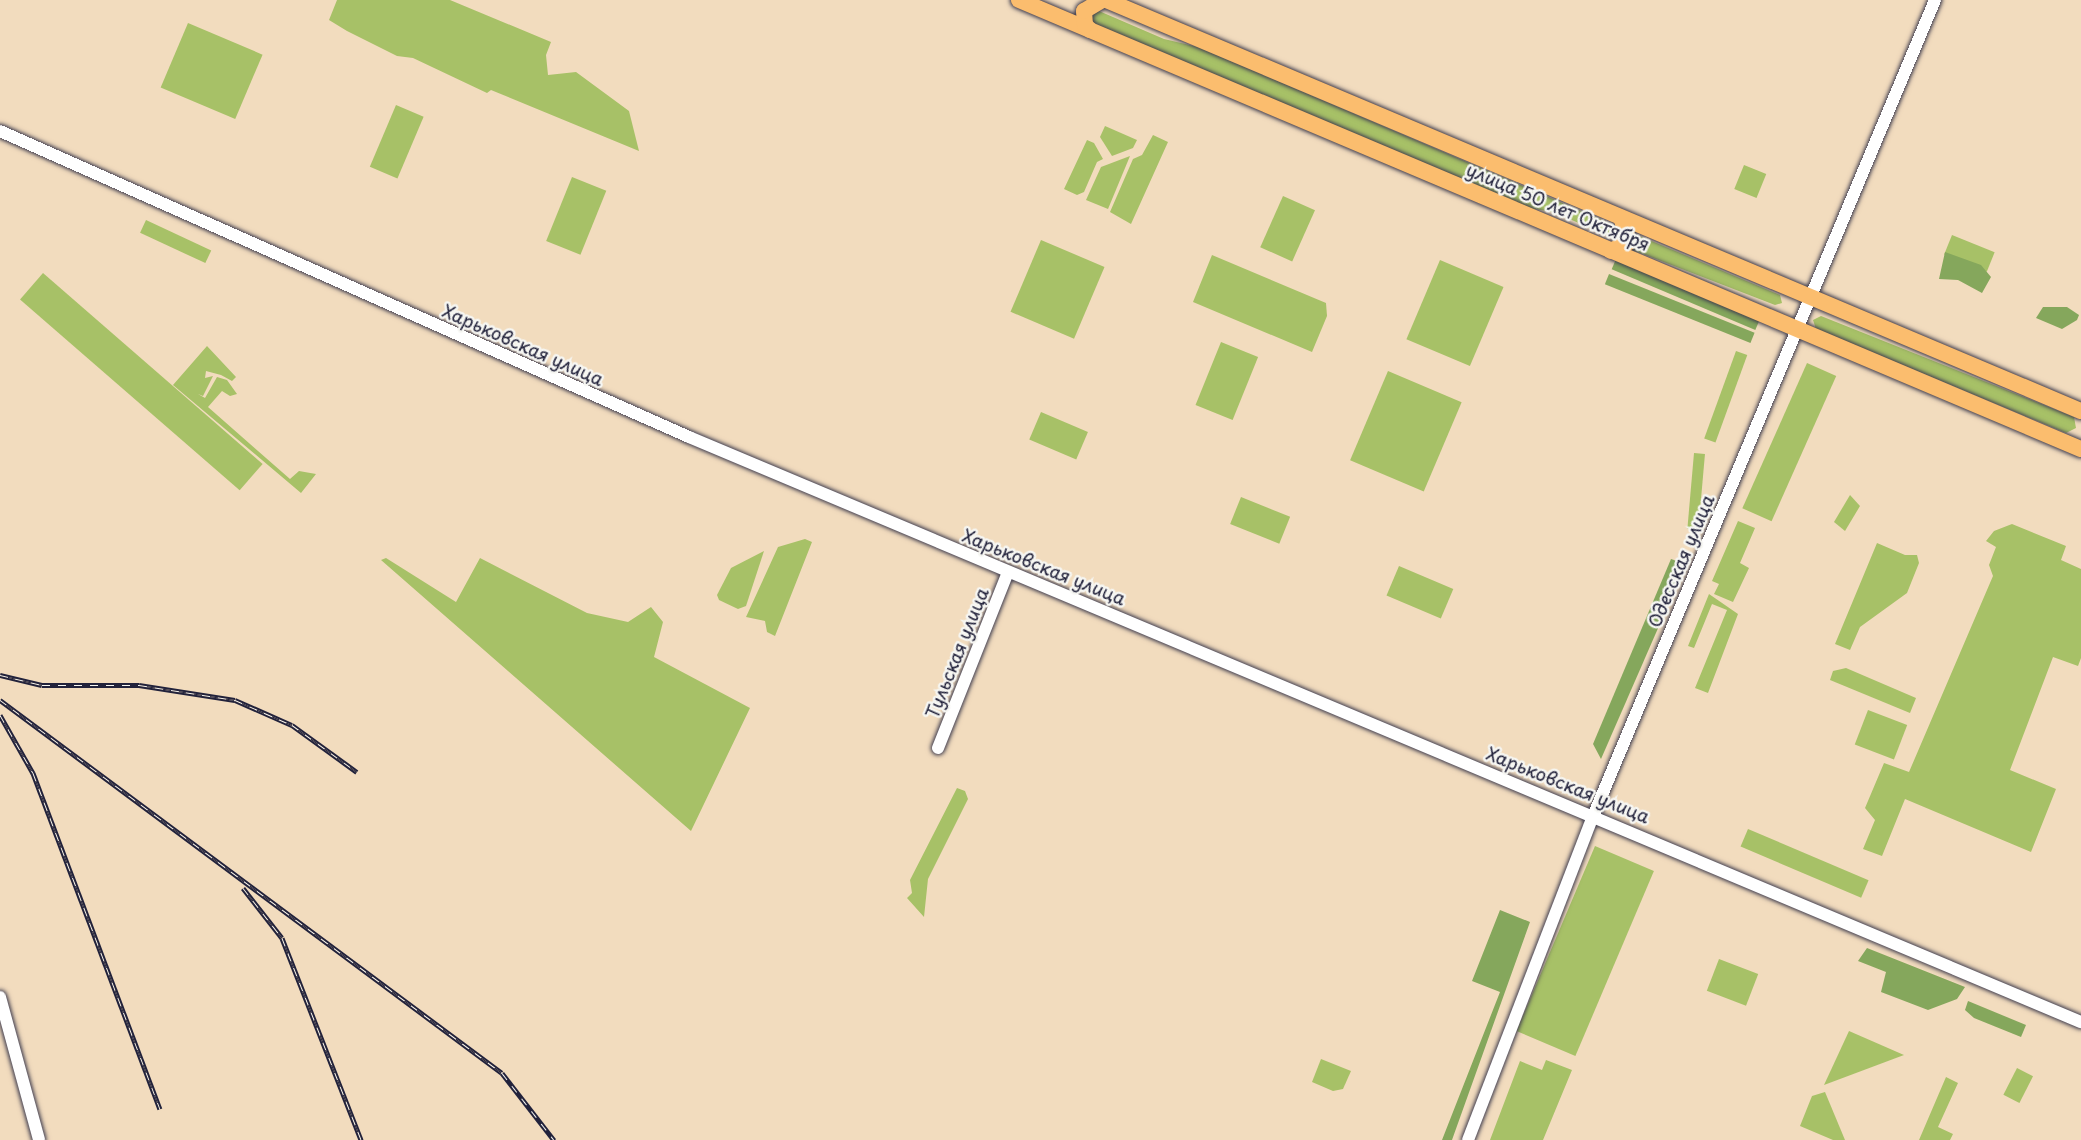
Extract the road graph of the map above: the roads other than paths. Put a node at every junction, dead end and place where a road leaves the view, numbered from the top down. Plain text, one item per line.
1 (1019, 0) edge
2 (1104, 0) edge
3 (1935, 0) edge
4 (1090, 30) junction
5 (0, 131) edge
6 (1621, 218) junction
7 (1611, 251) junction
8 (1810, 298) junction
9 (1796, 330) junction
10 (2081, 411) edge
11 (2081, 449) edge
12 (1008, 572) junction
13 (938, 748) dead end
14 (1594, 814) junction
15 (0, 996) edge
16 (2081, 1022) edge
17 (39, 1140) edge
18 (1468, 1140) edge

1 - 4 main road, улица 50 лет Октября
2 - 4 main road
2 - 6 main road, улица 50 лет Октября
3 - 8 street, Одесская улица
4 - 7 main road, улица 50 лет Октября
5 - 12 street, Харьковская улица
6 - 7 main road
6 - 8 main road, улица 50 лет Октября
7 - 9 main road, улица 50 лет Октября
8 - 9 street, Одесская улица
8 - 10 main road, улица 50 лет Октября
9 - 11 main road, улица 50 лет Октября
9 - 14 street, Одесская улица
12 - 13 street, Тульская улица
12 - 14 street, Харьковская улица
14 - 16 street, Харьковская улица
14 - 18 street, Одесская улица
15 - 17 street

